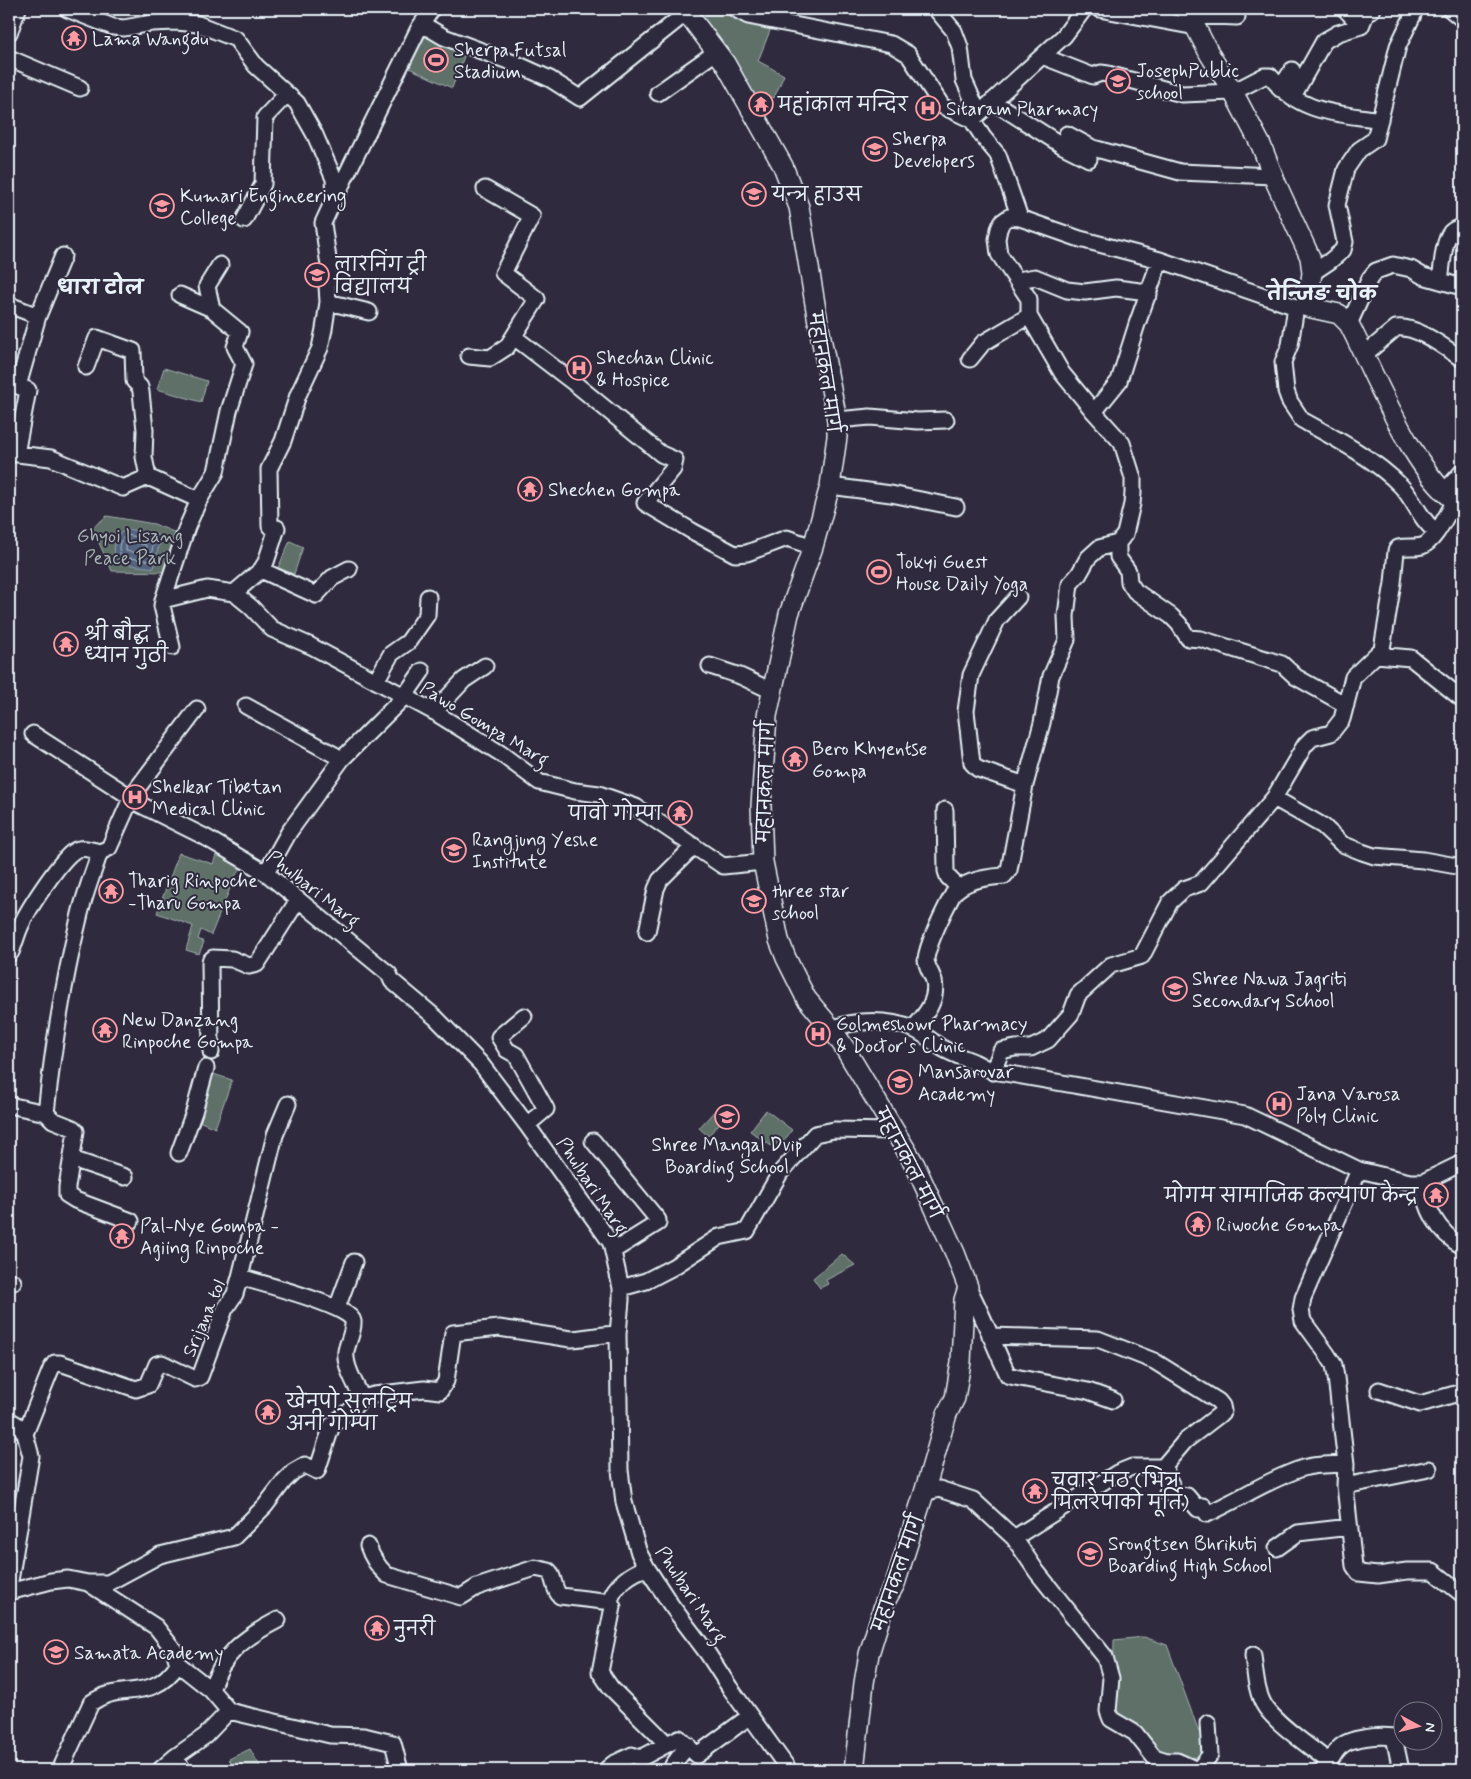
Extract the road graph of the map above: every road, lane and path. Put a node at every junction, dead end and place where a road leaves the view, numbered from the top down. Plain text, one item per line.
1 (18, 9) edge
2 (68, 9) edge
3 (432, 9) edge
4 (735, 9) edge
5 (936, 9) edge
6 (1084, 9) edge
7 (1099, 9) edge
8 (1345, 9) edge
9 (1373, 9) edge
10 (1413, 9) edge
11 (1450, 9) edge
12 (685, 11) edge
13 (1190, 17) edge
14 (1237, 17) dead end
15 (1462, 19) edge
16 (422, 24) junction
17 (1361, 26) junction
18 (9, 32) edge
19 (1042, 56) junction
20 (9, 58) edge
21 (720, 61) junction
22 (1292, 70) dead end
23 (80, 88) dead end
24 (658, 92) dead end
25 (1233, 92) junction
26 (287, 94) junction
27 (1286, 94) junction
28 (988, 105) junction
29 (972, 120) junction
30 (1380, 120) junction
31 (1063, 146) junction
32 (1089, 159) dead end
33 (1273, 176) junction
34 (484, 188) dead end
35 (336, 197) junction
36 (1020, 218) junction
37 (244, 220) dead end
38 (1462, 228) edge
39 (63, 256) dead end
40 (1160, 260) junction
41 (220, 265) dead end
42 (1311, 276) junction
43 (1018, 280) junction
44 (1440, 281) junction
45 (1462, 287) edge
46 (1148, 294) junction
47 (180, 295) dead end
48 (328, 302) junction
49 (9, 306) edge
50 (1302, 307) junction
51 (212, 309) junction
52 (369, 312) dead end
53 (1333, 313) junction
54 (38, 316) junction
55 (1030, 316) junction
56 (1349, 324) junction
57 (514, 337) junction
58 (1364, 354) junction
59 (469, 356) dead end
60 (970, 359) dead end
61 (1462, 359) edge
62 (86, 367) dead end
63 (1094, 412) junction
64 (837, 420) junction
65 (946, 420) dead end
66 (12, 454) edge
67 (1462, 472) edge
68 (148, 477) junction
69 (830, 486) junction
70 (1454, 499) edge
71 (200, 500) junction
72 (956, 507) dead end
73 (1436, 532) junction
74 (1118, 543) junction
75 (813, 547) junction
76 (349, 569) dead end
77 (261, 570) junction
78 (234, 593) junction
79 (1018, 597) dead end
80 (428, 598) dead end
81 (163, 600) junction
82 (172, 647) dead end
83 (1376, 655) junction
84 (485, 666) dead end
85 (710, 666) dead end
86 (422, 671) dead end
87 (376, 681) junction
88 (772, 691) junction
89 (404, 697) junction
90 (1462, 699) edge
91 (1346, 705) junction
92 (246, 706) dead end
93 (197, 709) dead end
94 (434, 712) junction
95 (33, 734) dead end
96 (342, 759) junction
97 (1025, 785) junction
98 (1274, 798) junction
99 (131, 800) junction
100 (945, 810) dead end
101 (694, 846) junction
102 (100, 852) junction
103 (763, 862) junction
104 (1462, 867) edge
105 (266, 873) junction
106 (958, 887) junction
107 (298, 900) junction
108 (647, 932) dead end
109 (9, 954) edge
110 (524, 1016) dead end
111 (832, 1029) junction
112 (913, 1029) junction
113 (211, 1052) dead end
114 (206, 1068) dead end
115 (993, 1072) junction
116 (9, 1104) edge
117 (288, 1104) dead end
118 (46, 1113) junction
119 (527, 1124) junction
120 (893, 1131) junction
121 (592, 1141) dead end
122 (179, 1152) dead end
123 (72, 1159) junction
124 (1462, 1163) edge
125 (1359, 1170) junction
126 (125, 1177) dead end
127 (1423, 1182) junction
128 (131, 1221) dead end
129 (1462, 1246) edge
130 (613, 1251) junction
131 (354, 1262) dead end
132 (240, 1277) junction
133 (968, 1287) junction
134 (621, 1288) junction
135 (337, 1308) junction
136 (618, 1334) junction
137 (990, 1336) junction
138 (1379, 1390) dead end
139 (1462, 1392) edge
140 (362, 1398) junction
141 (1113, 1400) dead end
142 (9, 1420) edge
143 (25, 1434) junction
144 (1346, 1464) junction
145 (1163, 1466) junction
146 (1429, 1469) dead end
147 (1344, 1486) junction
148 (924, 1493) junction
149 (1350, 1527) junction
150 (1014, 1538) junction
151 (368, 1546) dead end
152 (1277, 1548) dead end
153 (647, 1568) junction
154 (88, 1583) junction
155 (9, 1587) edge
156 (9, 1592) edge
157 (1462, 1594) edge
158 (610, 1600) junction
159 (278, 1620) dead end
160 (1253, 1655) dead end
161 (178, 1664) junction
162 (212, 1690) junction
163 (229, 1711) junction
164 (750, 1716) junction
165 (1208, 1723) dead end
166 (667, 1744) junction
167 (688, 1745) junction
168 (175, 1757) junction
169 (1325, 1767) edge
170 (60, 1770) edge
171 (160, 1770) edge
172 (183, 1770) edge
173 (400, 1770) edge
174 (606, 1770) edge
175 (675, 1770) edge
176 (789, 1770) edge
177 (854, 1770) edge
178 (1197, 1770) edge
179 (1401, 1770) edge

1 - 18 street
2 - 26 street
3 - 16 street
4 - 29 street
5 - 28 street
6 - 19 street
7 - 13 street
8 - 17 street
9 - 17 street
10 - 30 street
11 - 15 street
12 - 16 street
12 - 21 main road, महानकल मार्ग
13 - 14 street
13 - 25 main road
16 - 35 street
17 - 27 street
19 - 25 street
19 - 28 street
20 - 23 street
21 - 24 street
21 - 64 main road, महानकल मार्ग
22 - 27 street
25 - 27 street
25 - 33 main road
26 - 35 street
26 - 37 street
27 - 30 street
28 - 29 street
28 - 31 street
29 - 36 street
30 - 42 street
31 - 32 street
31 - 33 street
33 - 42 main road
34 - 57 street
35 - 48 street
36 - 40 street
36 - 43 street
38 - 44 street
39 - 54 street
40 - 46 street
40 - 50 street
41 - 51 street
42 - 50 main road
42 - 53 main road
43 - 46 street
43 - 55 street
44 - 45 street
44 - 56 street
46 - 63 street
47 - 51 street
48 - 52 street
48 - 77 street
49 - 54 street
50 - 53 main road
50 - 73 street
51 - 71 street
53 - 56 main road
54 - 66 street
55 - 60 street
55 - 63 street
56 - 58 main road
57 - 59 street
57 - 75 street
58 - 61 street
58 - 70 main road
62 - 68 street
63 - 74 street
64 - 65 street
64 - 69 main road, महानकल मार्ग
66 - 68 street
67 - 70 street
68 - 71 street
69 - 72 street
69 - 75 main road, महानकल मार्ग
70 - 73 street
71 - 81 street
73 - 83 street
74 - 91 street
74 - 97 street
75 - 88 main road, महानकल मार्ग
76 - 77 street
77 - 78 street
78 - 81 street
78 - 87 street, Pawo Gompa Marg
79 - 97 street
80 - 87 street
81 - 82 street
83 - 90 street
83 - 91 street
84 - 94 street
85 - 88 street
86 - 89 street
87 - 89 street, Pawo Gompa Marg
88 - 103 main road, महानकल मार्ग
89 - 94 street, Pawo Gompa Marg
89 - 96 street
91 - 98 street
92 - 96 street
93 - 99 street
94 - 101 street, Pawo Gompa Marg
95 - 99 street, Phulbari Marg
96 - 105 street
97 - 106 street
98 - 104 street
98 - 115 street
99 - 102 street
99 - 105 street, Phulbari Marg
100 - 106 street
101 - 103 street, Pawo Gompa Marg
101 - 108 street
102 - 109 street
102 - 118 street
103 - 111 main road, महानकल मार्ग
105 - 107 street, Phulbari Marg
106 - 112 street
107 - 113 street
107 - 119 street, Phulbari Marg
110 - 119 street
111 - 112 street
111 - 120 main road, महानकल मार्ग
112 - 115 street
114 - 122 street
115 - 125 street
116 - 118 street
117 - 132 street
118 - 123 street
119 - 130 street, Phulbari Marg
120 - 133 main road, महानकल मार्ग
120 - 134 street
121 - 130 street
123 - 126 street
123 - 128 street
124 - 127 street
125 - 127 street
125 - 144 street
127 - 129 street
130 - 134 street, Phulbari Marg
131 - 135 street
132 - 135 street, Srijana tol
132 - 143 street, Srijana tol
133 - 137 street
133 - 148 main road, महानकल मार्ग
134 - 136 street, Phulbari Marg
135 - 140 street, Srijana tol
136 - 140 street
136 - 153 street, Phulbari Marg
137 - 141 street
137 - 145 street
138 - 139 street
140 - 154 street
142 - 143 street
143 - 155 street
144 - 145 street
144 - 147 street
145 - 150 street
146 - 147 street
147 - 149 street
148 - 150 street
148 - 177 main road, महानकल मार्ग
149 - 152 street
149 - 157 street
150 - 178 street
151 - 158 street
153 - 158 street
153 - 164 street, Phulbari Marg
154 - 156 street
154 - 161 street
158 - 166 street
159 - 162 street
160 - 169 street
161 - 162 street
161 - 170 street
162 - 163 street
163 - 168 street
163 - 173 street
164 - 167 street
164 - 176 street, Phulbari Marg
165 - 178 street
166 - 167 street
166 - 174 street
167 - 175 street
168 - 171 street
168 - 172 street
169 - 179 street

